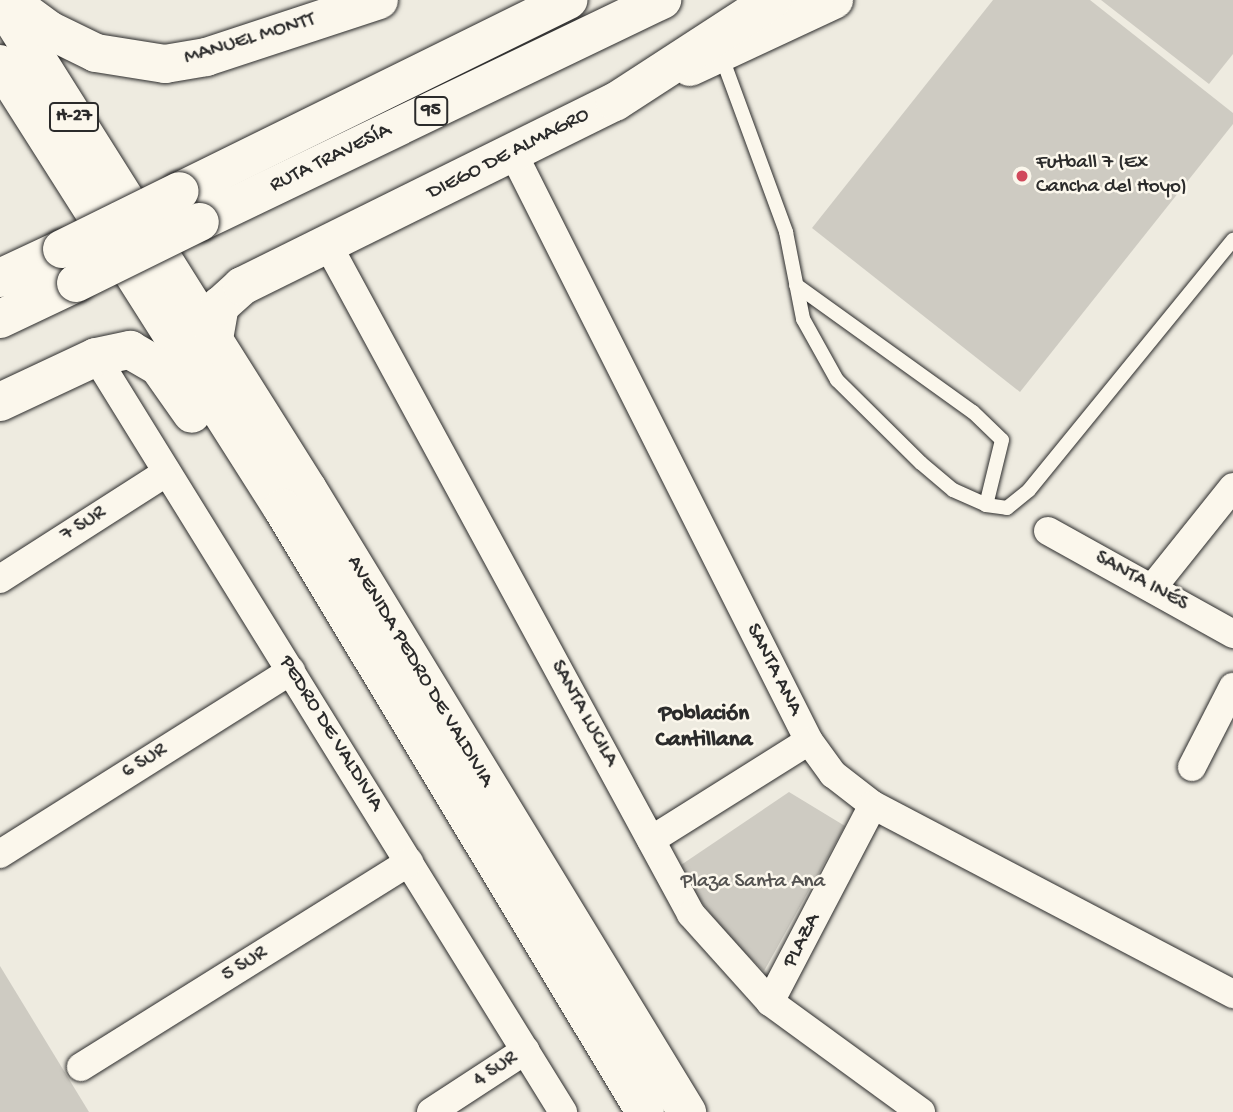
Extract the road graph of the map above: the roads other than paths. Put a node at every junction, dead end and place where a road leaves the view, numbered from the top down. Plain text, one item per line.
1 (0, 0) edge
2 (8, 0) edge
3 (379, 0) edge
4 (569, 0) edge
5 (662, 0) edge
6 (772, 0) edge
7 (834, 0) edge
8 (720, 54) junction
9 (0, 64) edge
10 (615, 102) junction
11 (513, 153) junction
12 (190, 206) junction
13 (132, 240) junction
14 (1233, 240) edge
15 (329, 247) junction
16 (69, 266) junction
17 (0, 278) edge
18 (796, 285) junction
19 (0, 319) edge
20 (214, 339) junction
21 (96, 357) junction
22 (0, 402) edge
23 (167, 472) junction
24 (1233, 487) edge
25 (986, 505) junction
26 (1048, 531) dead end
27 (0, 579) edge
28 (1153, 587) junction
29 (1233, 634) edge
30 (372, 657) junction
31 (291, 671) junction
32 (1233, 687) edge
33 (809, 741) junction
34 (1192, 767) dead end
35 (873, 805) junction
36 (651, 840) junction
37 (0, 854) edge
38 (410, 862) junction
39 (1233, 994) edge
40 (771, 1002) junction
41 (526, 1050) junction
42 (81, 1067) dead end
43 (431, 1112) edge
44 (563, 1112) edge
45 (645, 1112) edge
46 (687, 1112) edge
47 (921, 1112) edge

1 - 13 main road, H-27
2 - 3 main road, MANUEL MONTT
4 - 12 main road, RUTA TRAVESÍA / 95
5 - 12 main road, RUTA TRAVESÍA / 95
6 - 10 main road
7 - 8 main road, DIEGO DE ALMAGRO
8 - 10 main road, DIEGO DE ALMAGRO
8 - 18 lane
9 - 13 main road, H-27
10 - 11 main road, DIEGO DE ALMAGRO
11 - 15 main road, DIEGO DE ALMAGRO
11 - 33 street, SANTA ANA
12 - 16 main road, RUTA TRAVESÍA / 95, bridge
13 - 20 main road, AVENIDA PEDRO DE VALDIVIA
13 - 30 main road, AVENIDA PEDRO DE VALDIVIA
14 - 25 lane
15 - 20 main road, DIEGO DE ALMAGRO
15 - 36 street, SANTA LUCILA
16 - 17 main road, RUTA TRAVESÍA / 95
16 - 19 main road, RUTA TRAVESÍA / 95
18 - 25 lane
18 - 25 lane
20 - 46 main road, AVENIDA PEDRO DE VALDIVIA
21 - 22 main road
21 - 23 street, PEDRO DE VALDIVIA
21 - 30 main road
23 - 27 street, 7 SUR
23 - 31 street, PEDRO DE VALDIVIA
24 - 28 street
26 - 28 street, SANTA INÉS
28 - 29 street, SANTA INÉS
30 - 45 main road, AVENIDA PEDRO DE VALDIVIA
31 - 37 street, 6 SUR
31 - 38 street, PEDRO DE VALDIVIA
32 - 34 street
33 - 35 street, SANTA ANA
33 - 36 street
35 - 39 street, SANTA ANA
35 - 40 street, PLAZA
36 - 40 street, SANTA LUCILA
38 - 41 street, PEDRO DE VALDIVIA
38 - 42 street, 5 SUR
40 - 47 street, SANTA LUCILA
41 - 43 street, 4 SUR
41 - 44 street, PEDRO DE VALDIVIA

